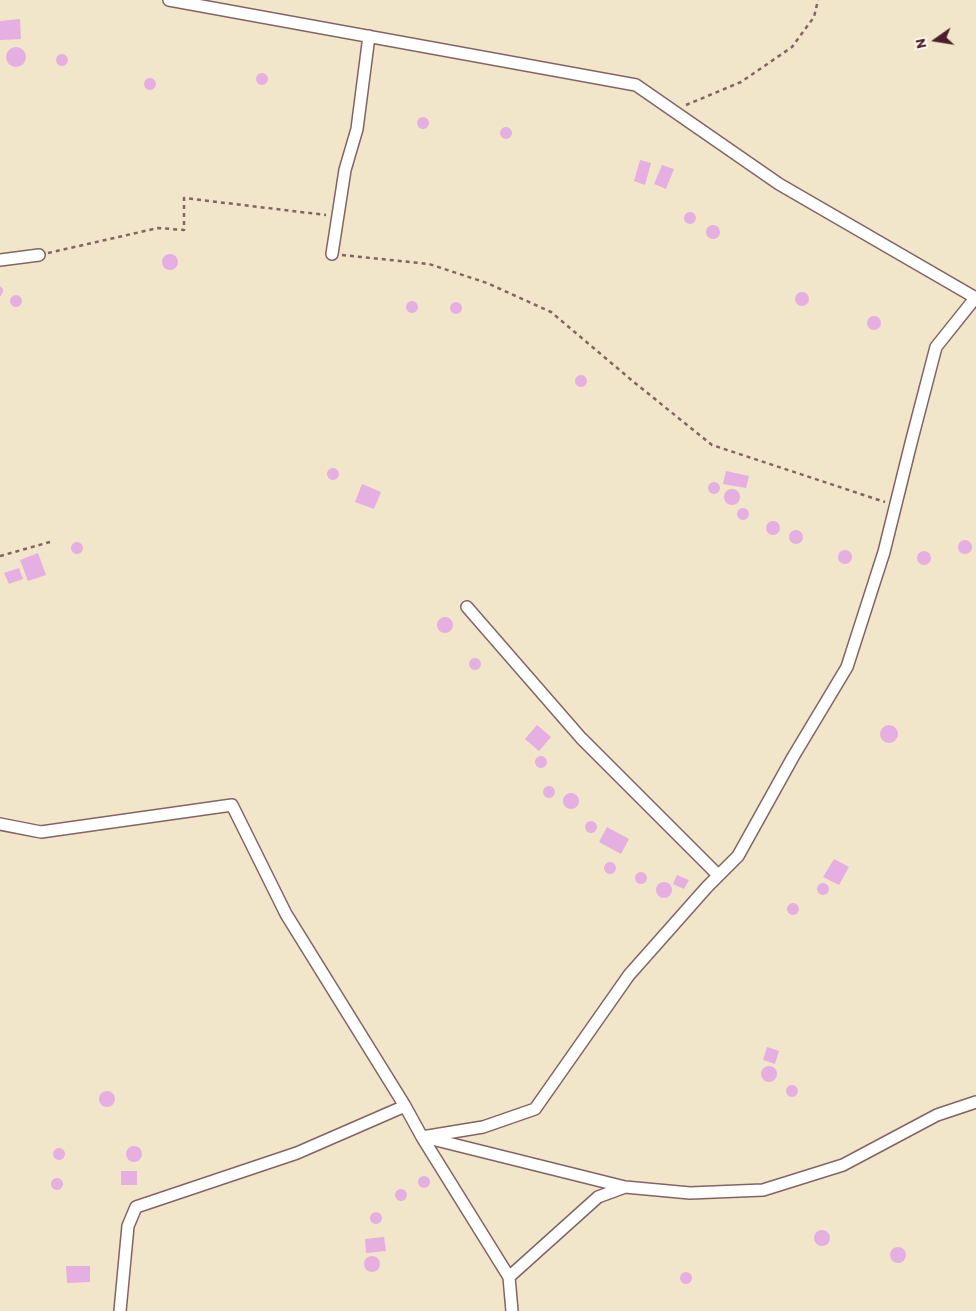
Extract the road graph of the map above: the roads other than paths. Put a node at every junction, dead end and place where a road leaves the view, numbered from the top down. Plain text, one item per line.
1 (169, 0) edge
2 (369, 36) junction
3 (332, 254) road end
4 (39, 255) road end
5 (0, 260) edge
6 (976, 298) edge
7 (467, 607) dead end
8 (0, 824) edge
9 (718, 875) junction
10 (976, 1102) edge
11 (405, 1106) junction
12 (422, 1137) junction
13 (625, 1187) junction
14 (509, 1277) junction
15 (120, 1311) edge
16 (512, 1311) edge

1 - 2 street
2 - 3 street
2 - 6 street
4 - 5 street
6 - 9 street
7 - 9 street
8 - 11 street
9 - 12 street
10 - 13 street
11 - 12 street
11 - 15 street
12 - 13 street
12 - 14 street
13 - 14 street
14 - 16 street

